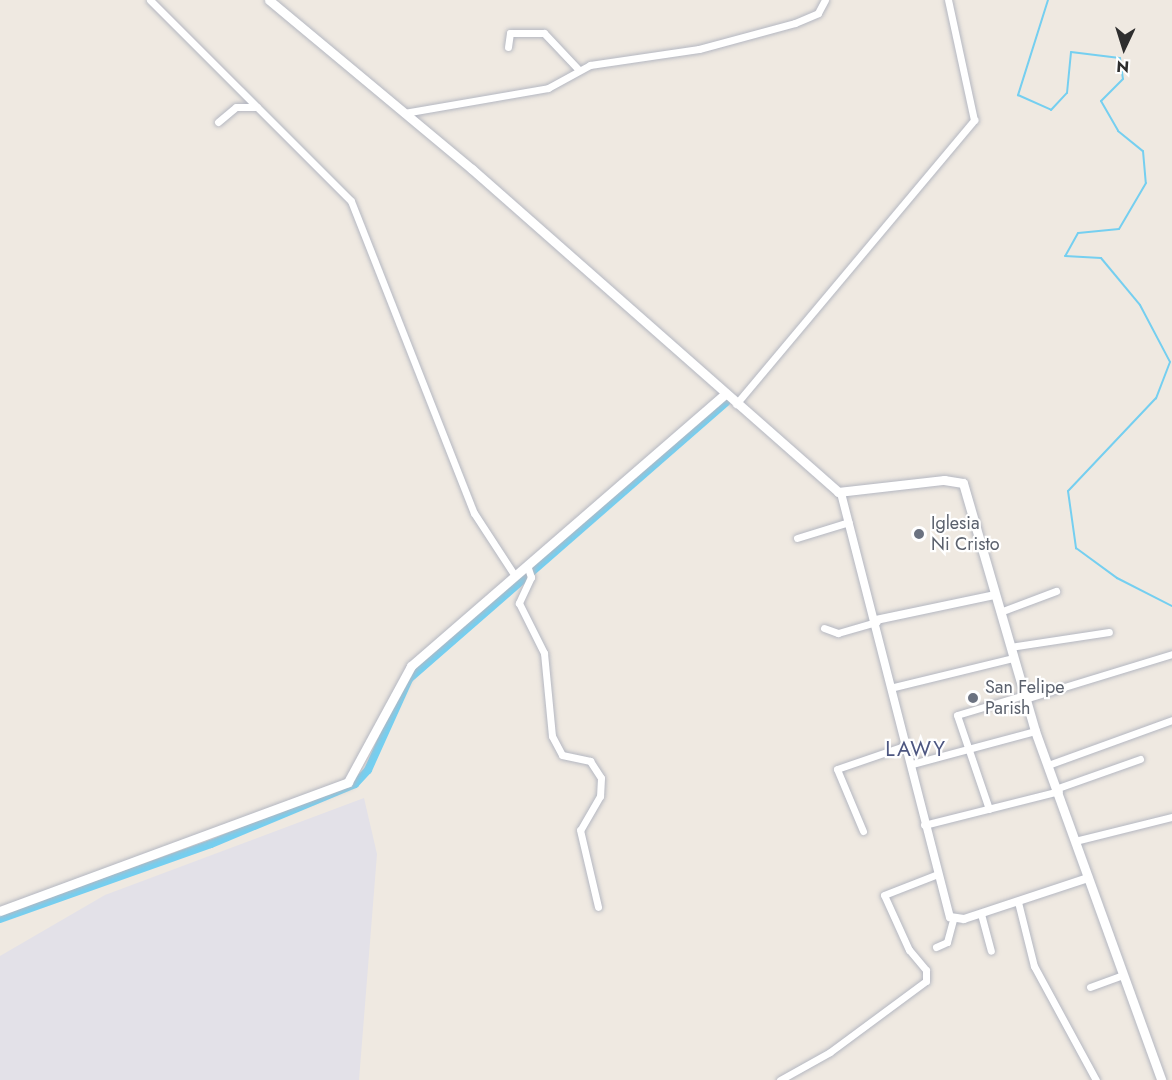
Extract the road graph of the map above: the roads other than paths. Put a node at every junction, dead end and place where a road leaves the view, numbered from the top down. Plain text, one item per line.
1 (150, 0) edge
2 (269, 0) edge
3 (825, 0) edge
4 (948, 0) edge
5 (508, 47) dead end
6 (579, 70) junction
7 (257, 106) junction
8 (404, 113) junction
9 (218, 122) dead end
10 (724, 395) junction
11 (736, 404) junction
12 (841, 493) junction
13 (849, 522) junction
14 (797, 538) dead end
15 (527, 565) junction
16 (516, 576) junction
17 (1056, 591) dead end
18 (995, 595) junction
19 (1000, 612) junction
20 (876, 621) junction
21 (824, 628) dead end
22 (1109, 632) dead end
23 (1010, 647) junction
24 (1172, 654) edge
25 (1013, 658) junction
26 (894, 687) junction
27 (1024, 697) junction
28 (1172, 720) edge
29 (1035, 731) junction
30 (908, 745) junction
31 (969, 749) junction
32 (1140, 759) dead end
33 (912, 764) junction
34 (1048, 765) junction
35 (1058, 789) junction
36 (989, 808) junction
37 (1172, 818) edge
38 (924, 825) junction
39 (863, 831) dead end
40 (1075, 840) junction
41 (935, 875) junction
42 (1088, 878) junction
43 (1018, 902) junction
44 (598, 907) dead end
45 (0, 911) edge
46 (981, 914) junction
47 (952, 920) junction
48 (936, 947) dead end
49 (991, 951) dead end
50 (1123, 975) junction
51 (1089, 987) dead end
52 (780, 1080) edge
53 (1096, 1080) edge
54 (1161, 1080) edge

1 - 7 street
2 - 8 main road
3 - 6 street
4 - 11 street
5 - 6 street
6 - 8 street
7 - 9 street
7 - 16 street
8 - 10 main road
10 - 11 main road
10 - 15 main road
11 - 12 main road
12 - 13 street
12 - 18 main road
13 - 14 street
13 - 20 street
15 - 16 main road
15 - 44 street
16 - 45 main road
17 - 19 street
18 - 19 main road
18 - 20 street
19 - 23 main road
20 - 21 street
20 - 26 street
22 - 23 street
23 - 25 main road
24 - 27 street
25 - 26 street
25 - 27 main road
26 - 30 street
27 - 29 main road
27 - 31 street
28 - 34 street
29 - 31 street
29 - 34 main road
30 - 33 street
30 - 39 street
31 - 33 street
31 - 36 street
32 - 35 street
33 - 38 street
34 - 35 main road
35 - 36 street
35 - 40 main road
36 - 38 street
37 - 40 street
38 - 41 street
40 - 42 main road
41 - 47 street
41 - 52 street
42 - 43 street
42 - 50 main road
43 - 46 street
43 - 53 street
46 - 47 street
46 - 49 street
47 - 48 street
50 - 51 street
50 - 54 main road

